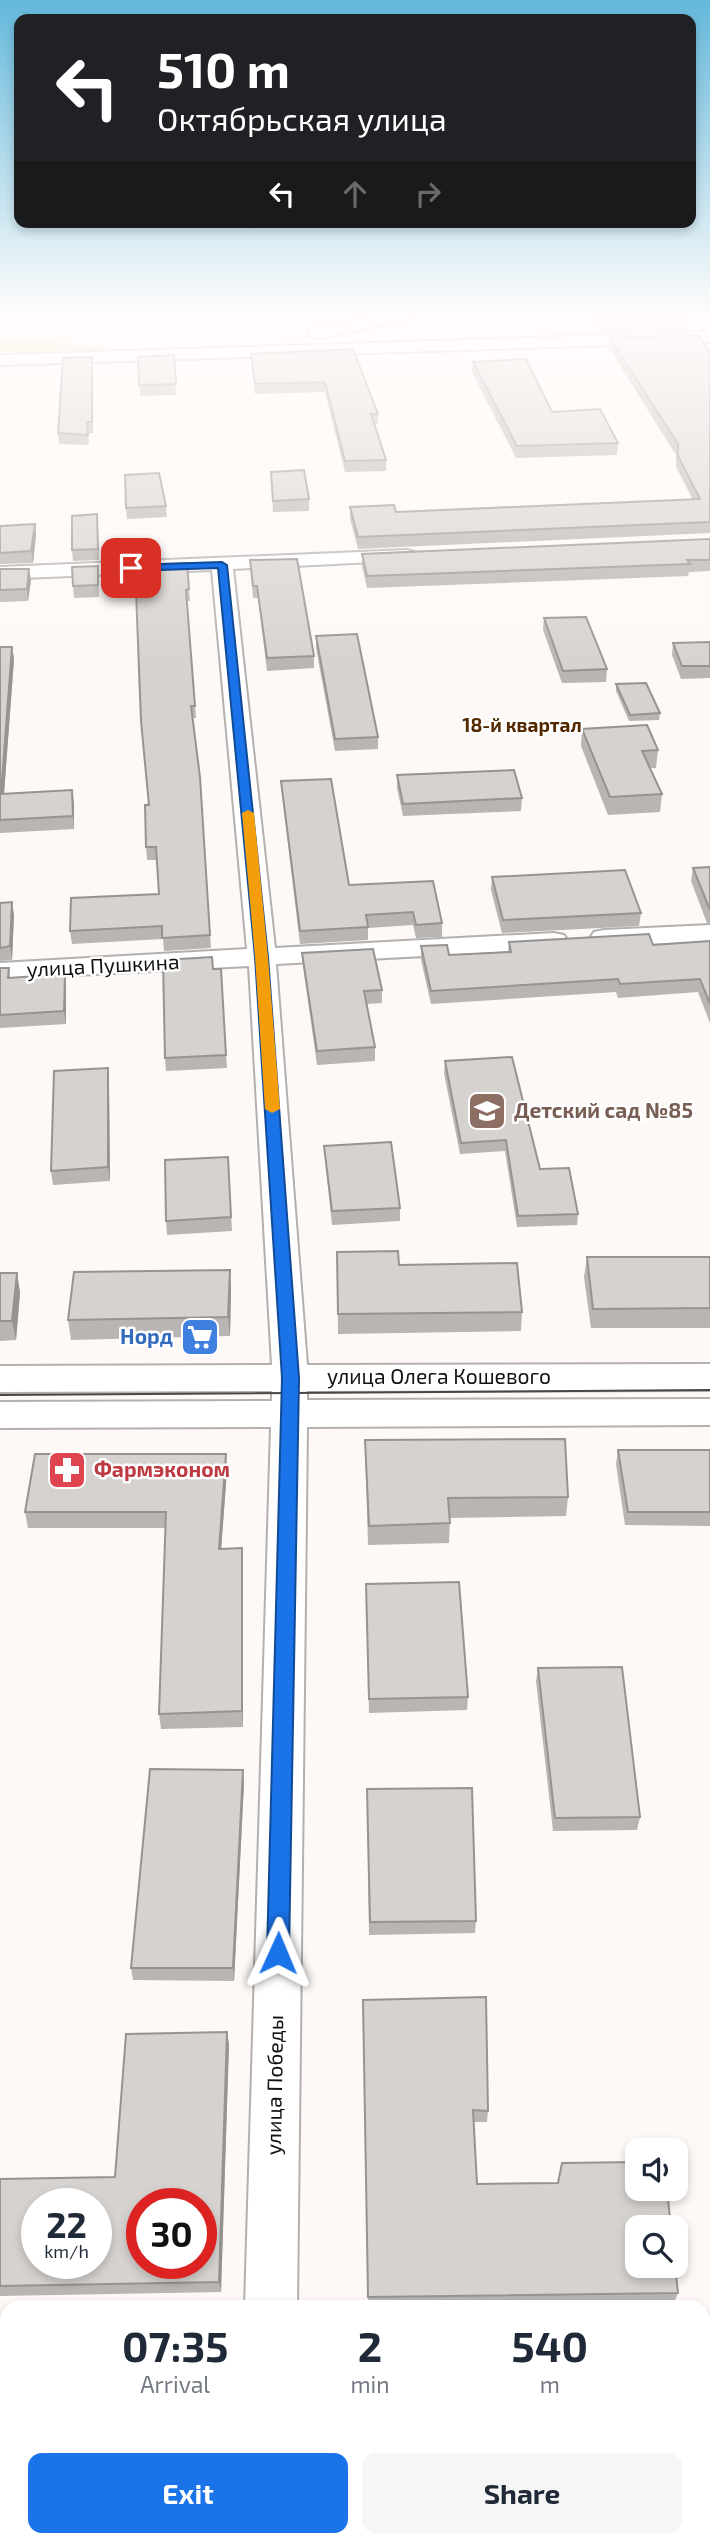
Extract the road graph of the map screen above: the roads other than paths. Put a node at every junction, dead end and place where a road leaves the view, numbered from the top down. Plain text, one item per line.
1 (432, 555) edge
2 (222, 565) junction
3 (0, 573) edge
4 (710, 933) edge
5 (262, 957) junction
6 (0, 971) edge
7 (710, 1377) edge
8 (0, 1378) edge
9 (290, 1395) junction
10 (710, 1412) edge
11 (0, 1415) edge
12 (271, 2300) edge

1 - 2 street
2 - 3 street
2 - 5 street, улица Победы
4 - 5 street, улица Пушкина
5 - 6 street, улица Пушкина
5 - 9 street, улица Победы
7 - 9 street, улица Олега Кошевого
8 - 9 street, улица Олега Кошевого
9 - 10 street, улица Олега Кошевого
9 - 11 street, улица Олега Кошевого
9 - 12 street, улица Победы

